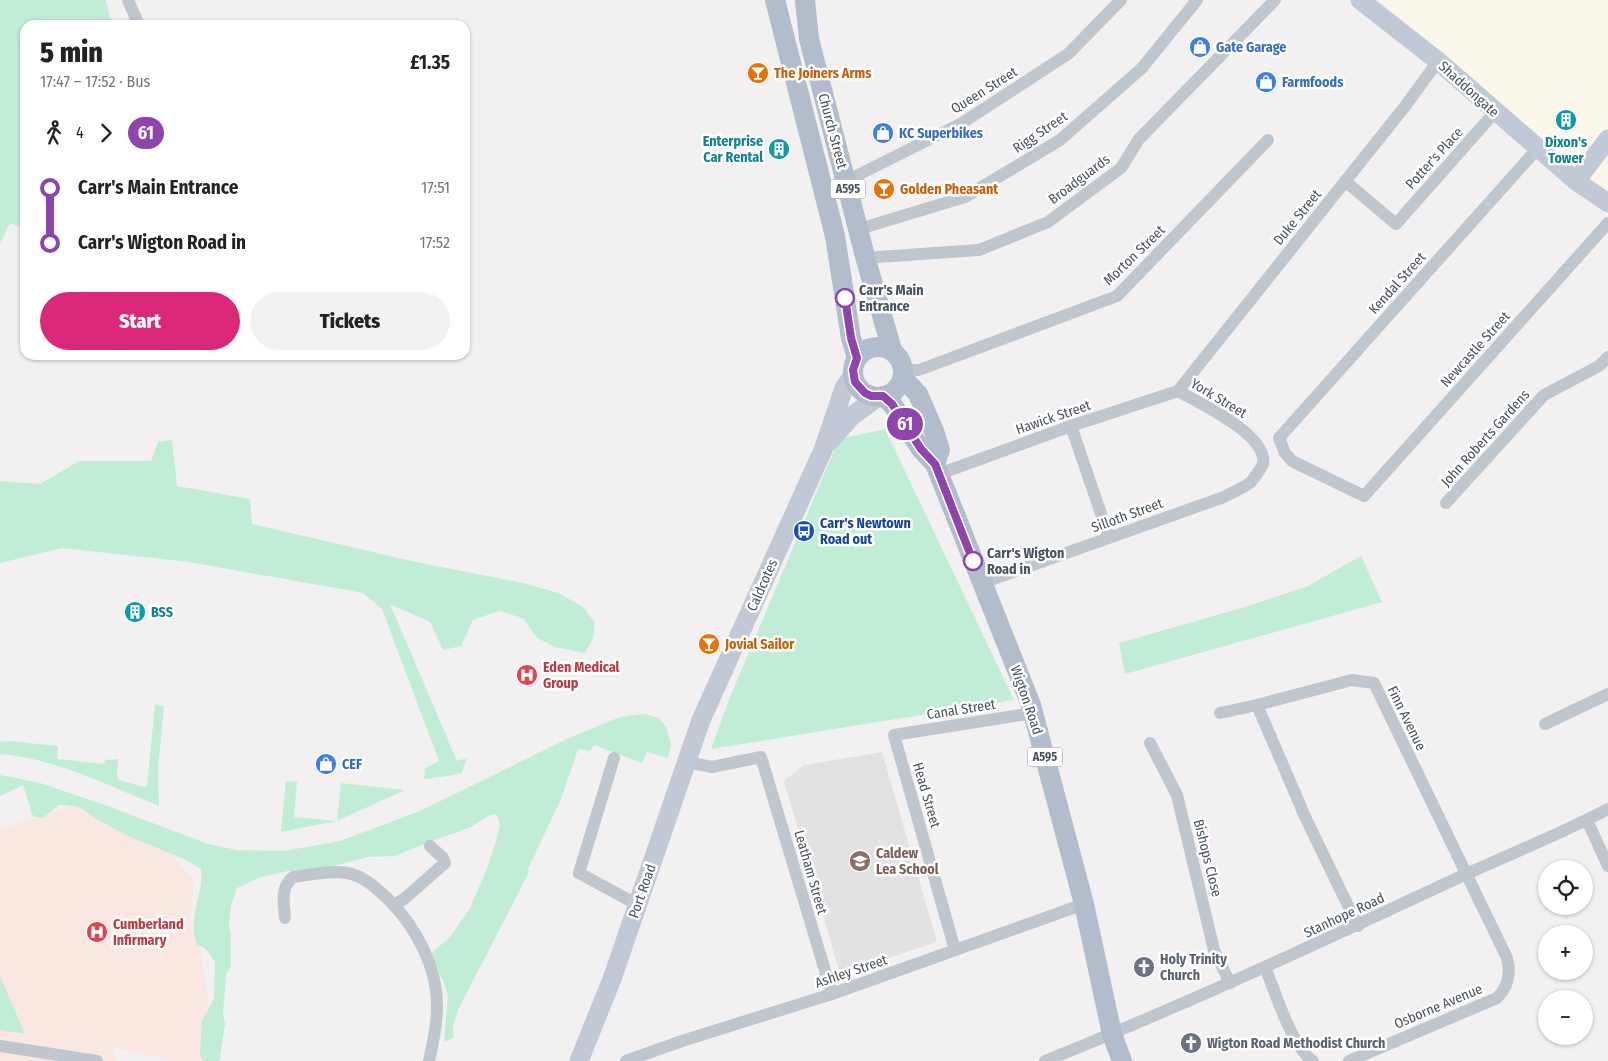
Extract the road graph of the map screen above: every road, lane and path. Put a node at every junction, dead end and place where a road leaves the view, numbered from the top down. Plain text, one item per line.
1 (128, 0) edge
2 (775, 0) edge
3 (805, 0) edge
4 (812, 0) edge
5 (1121, 0) edge
6 (1197, 0) edge
7 (1275, 0) edge
8 (1360, 0) edge
9 (137, 20) edge
10 (808, 26) junction
11 (1438, 61) junction
12 (1495, 112) junction
13 (1268, 140) dead end
14 (1608, 140) edge
15 (1538, 148) junction
16 (846, 181) junction
17 (1345, 181) junction
18 (1576, 181) junction
19 (1608, 203) edge
20 (1608, 223) edge
21 (859, 229) junction
22 (866, 260) junction
23 (892, 350) junction
24 (855, 366) junction
25 (1605, 366) edge
26 (903, 374) junction
27 (1178, 391) junction
28 (881, 396) junction
29 (1071, 426) junction
30 (823, 450) junction
31 (1285, 453) junction
32 (1262, 455) junction
33 (937, 469) junction
34 (1446, 503) dead end
35 (1109, 537) junction
36 (982, 583) junction
37 (1608, 694) edge
38 (1257, 705) junction
39 (1033, 713) junction
40 (1220, 713) dead end
41 (701, 720) joint
42 (1546, 724) dead end
43 (894, 735) joint
44 (1150, 743) dead end
45 (614, 758) dead end
46 (686, 762) junction
47 (1608, 809) edge
48 (1587, 820) junction
49 (430, 846) dead end
50 (1608, 866) edge
51 (1466, 874) junction
52 (1084, 904) junction
53 (393, 905) junction
54 (638, 905) junction
55 (285, 918) dead end
56 (1358, 926) junction
57 (954, 950) junction
58 (1265, 967) junction
59 (1230, 983) junction
60 (832, 994) junction
61 (1112, 1034) junction
62 (0, 1046) edge
63 (97, 1061) edge
64 (429, 1061) edge
65 (578, 1061) edge
66 (626, 1061) edge
67 (1045, 1061) edge
68 (1122, 1061) edge
69 (1313, 1061) edge
70 (1349, 1061) edge

1 - 9 street
2 - 24 main road, Church Street / A595
3 - 10 main road, A595
4 - 10 main road
5 - 16 street, Queen Street
6 - 21 street, Rigg Street
7 - 22 street, Broadguards
8 - 11 main road, Shaddongate
10 - 16 main road, Church Street / A595
11 - 12 main road, Shaddongate
11 - 17 street, Duke Street
12 - 15 main road, Shaddongate
12 - 17 street, Potter's Place
13 - 26 street, Morton Street
14 - 18 main road
15 - 18 main road, Shaddongate
15 - 31 street, Kendal Street
16 - 21 main road, Church Street / A595
17 - 27 street, Duke Street
18 - 19 main road, Shaddongate
20 - 31 street, Newcastle Street
21 - 22 main road, Church Street / A595
22 - 23 main road, Church Street / A595
23 - 24 main road
23 - 26 main road
24 - 28 main road
24 - 30 main road, Caldcotes
25 - 34 street, John Roberts Gardens
26 - 28 main road
26 - 33 main road, Wigton Road / A595
27 - 29 street, Hawick Street
27 - 32 street, York Street
28 - 30 main road, Caldcotes
28 - 33 main road, Wigton Road / A595
29 - 33 street, Hawick Street
29 - 35 street
30 - 41 main road, Caldcotes
31 - 32 street
32 - 35 street, Silloth Street
33 - 36 main road, Wigton Road / A595
35 - 36 street, Silloth Street
36 - 39 main road, Wigton Road / A595
37 - 42 street
38 - 40 street, Finn Avenue
38 - 51 street, Finn Avenue
38 - 56 street
39 - 43 street, Canal Street
39 - 52 main road, Wigton Road / A595
41 - 46 main road, Port Road
43 - 57 street, Head Street
44 - 59 street, Bishops Close
45 - 54 street
46 - 54 main road, Port Road
46 - 60 street, Leatham Street
47 - 48 street, Stanhope Road
48 - 50 street
48 - 51 street, Stanhope Road
49 - 53 street
51 - 56 street, Stanhope Road
51 - 70 street, Osborne Avenue
52 - 57 street, Ashley Street
52 - 61 main road, Wigton Road / A595
53 - 55 street
53 - 64 street
54 - 65 main road, Port Road
56 - 58 street, Stanhope Road
57 - 60 street, Ashley Street
58 - 59 street, Stanhope Road
58 - 69 street
59 - 61 street, Stanhope Road
60 - 66 street, Ashley Street
61 - 67 street, Stanhope Road
61 - 68 main road, Wigton Road / A595
62 - 63 street

